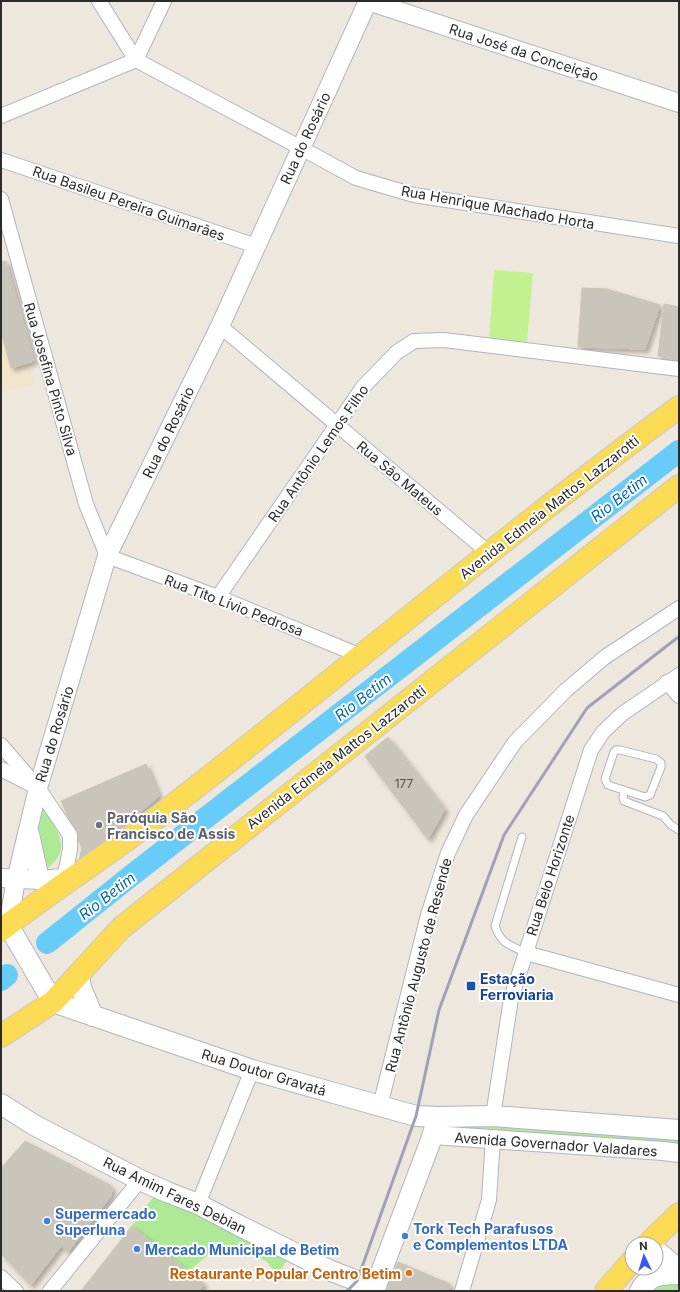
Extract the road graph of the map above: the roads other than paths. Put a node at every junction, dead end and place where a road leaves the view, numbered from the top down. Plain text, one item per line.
1 (99, 1) edge
2 (164, 1) edge
3 (368, 1) edge
4 (136, 60) junction
5 (679, 103) edge
6 (1, 116) edge
7 (301, 148) junction
8 (1, 160) edge
9 (1, 199) edge
10 (679, 236) edge
11 (256, 246) junction
12 (220, 326) junction
13 (679, 369) edge
14 (679, 407) edge
15 (337, 425) junction
16 (679, 486) edge
17 (489, 553) junction
18 (107, 556) junction
19 (218, 597) junction
20 (679, 608) edge
21 (361, 656) junction
22 (673, 678) edge
23 (679, 696) edge
24 (1, 745) edge
25 (1, 769) edge
26 (38, 788) junction
27 (624, 790) junction
28 (29, 830) junction
29 (679, 830) edge
30 (522, 837) dead end
31 (68, 878) junction
32 (11, 879) edge
33 (40, 880) junction
34 (3, 924) edge
35 (526, 953) junction
36 (78, 974) junction
37 (679, 995) edge
38 (53, 1002) junction
39 (93, 1016) junction
40 (1, 1036) edge
41 (252, 1070) junction
42 (1, 1104) edge
43 (380, 1106) junction
44 (493, 1116) junction
45 (436, 1126) junction
46 (679, 1130) edge
47 (493, 1139) junction
48 (679, 1153) edge
49 (140, 1180) junction
50 (198, 1204) junction
51 (679, 1214) edge
52 (658, 1236) edge
53 (664, 1257) edge
54 (624, 1270) edge
55 (679, 1270) edge
56 (679, 1274) edge
57 (1, 1277) edge
58 (16, 1291) edge
59 (50, 1291) edge
60 (374, 1291) edge
61 (462, 1291) edge
62 (606, 1291) edge
63 (640, 1291) edge

1 - 4 street
2 - 4 street
3 - 5 street, Rua José da Conceição
3 - 7 street, Rua do Rosário
4 - 6 street
4 - 7 street, Rua Henrique Machado Horta
7 - 10 street, Rua Henrique Machado Horta
7 - 11 street, Rua do Rosário
8 - 11 street, Rua Basileu Pereira Guimarães
9 - 18 street, Rua Josefina Pinto Silva
11 - 12 street, Rua do Rosário
12 - 15 street, Rua São Mateus
12 - 18 street, Rua do Rosário
13 - 15 street, Rua Antônio Lemos Filho
14 - 17 main road, Avenida Edmeia Mattos Lazzarotti
15 - 17 street, Rua São Mateus
15 - 19 street, Rua Antônio Lemos Filho
16 - 36 main road, Avenida Edmeia Mattos Lazzarotti
17 - 21 main road, Avenida Edmeia Mattos Lazzarotti
18 - 19 street, Rua Tito Lívio Pedrosa
18 - 26 street, Rua do Rosário
19 - 21 street, Rua Tito Lívio Pedrosa
20 - 43 street, Rua Antônio Augusto de Resende
21 - 31 main road, Avenida Edmeia Mattos Lazzarotti
22 - 23 street
22 - 35 street, Rua Belo Horizonte
24 - 26 street
25 - 26 street
26 - 28 street, Rua do Rosário
26 - 31 street
27 - 27 lane
27 - 29 lane
28 - 32 street, Rua do Rosário
28 - 33 street
30 - 35 lane
31 - 33 street
31 - 34 main road, Avenida Edmeia Mattos Lazzarotti
32 - 33 street
32 - 34 street, Rua do Rosário
34 - 38 main road
35 - 37 street
35 - 44 street, Rua Belo Horizonte
36 - 38 main road, Avenida Edmeia Mattos Lazzarotti
36 - 39 main road
38 - 39 main road, Rua Doutor Gravatá
38 - 40 main road, Avenida Edmeia Mattos Lazzarotti
39 - 41 main road, Rua Doutor Gravatá
41 - 43 main road, Rua Doutor Gravatá
41 - 50 street
42 - 49 main road, Rua Amim Fares Debian
43 - 45 main road, Rua Doutor Gravatá
44 - 45 main road, Avenida Governador Valadares
44 - 46 main road, Avenida Governador Valadares
45 - 47 street, Avenida Governador Valadares
45 - 60 main road
47 - 48 street, Avenida Governador Valadares
47 - 61 street
49 - 50 main road, Rua Amim Fares Debian
49 - 59 street
50 - 60 main road, Rua Amim Fares Debian
51 - 52 main road
53 - 55 main road
54 - 62 main road
56 - 63 main road
57 - 58 street

